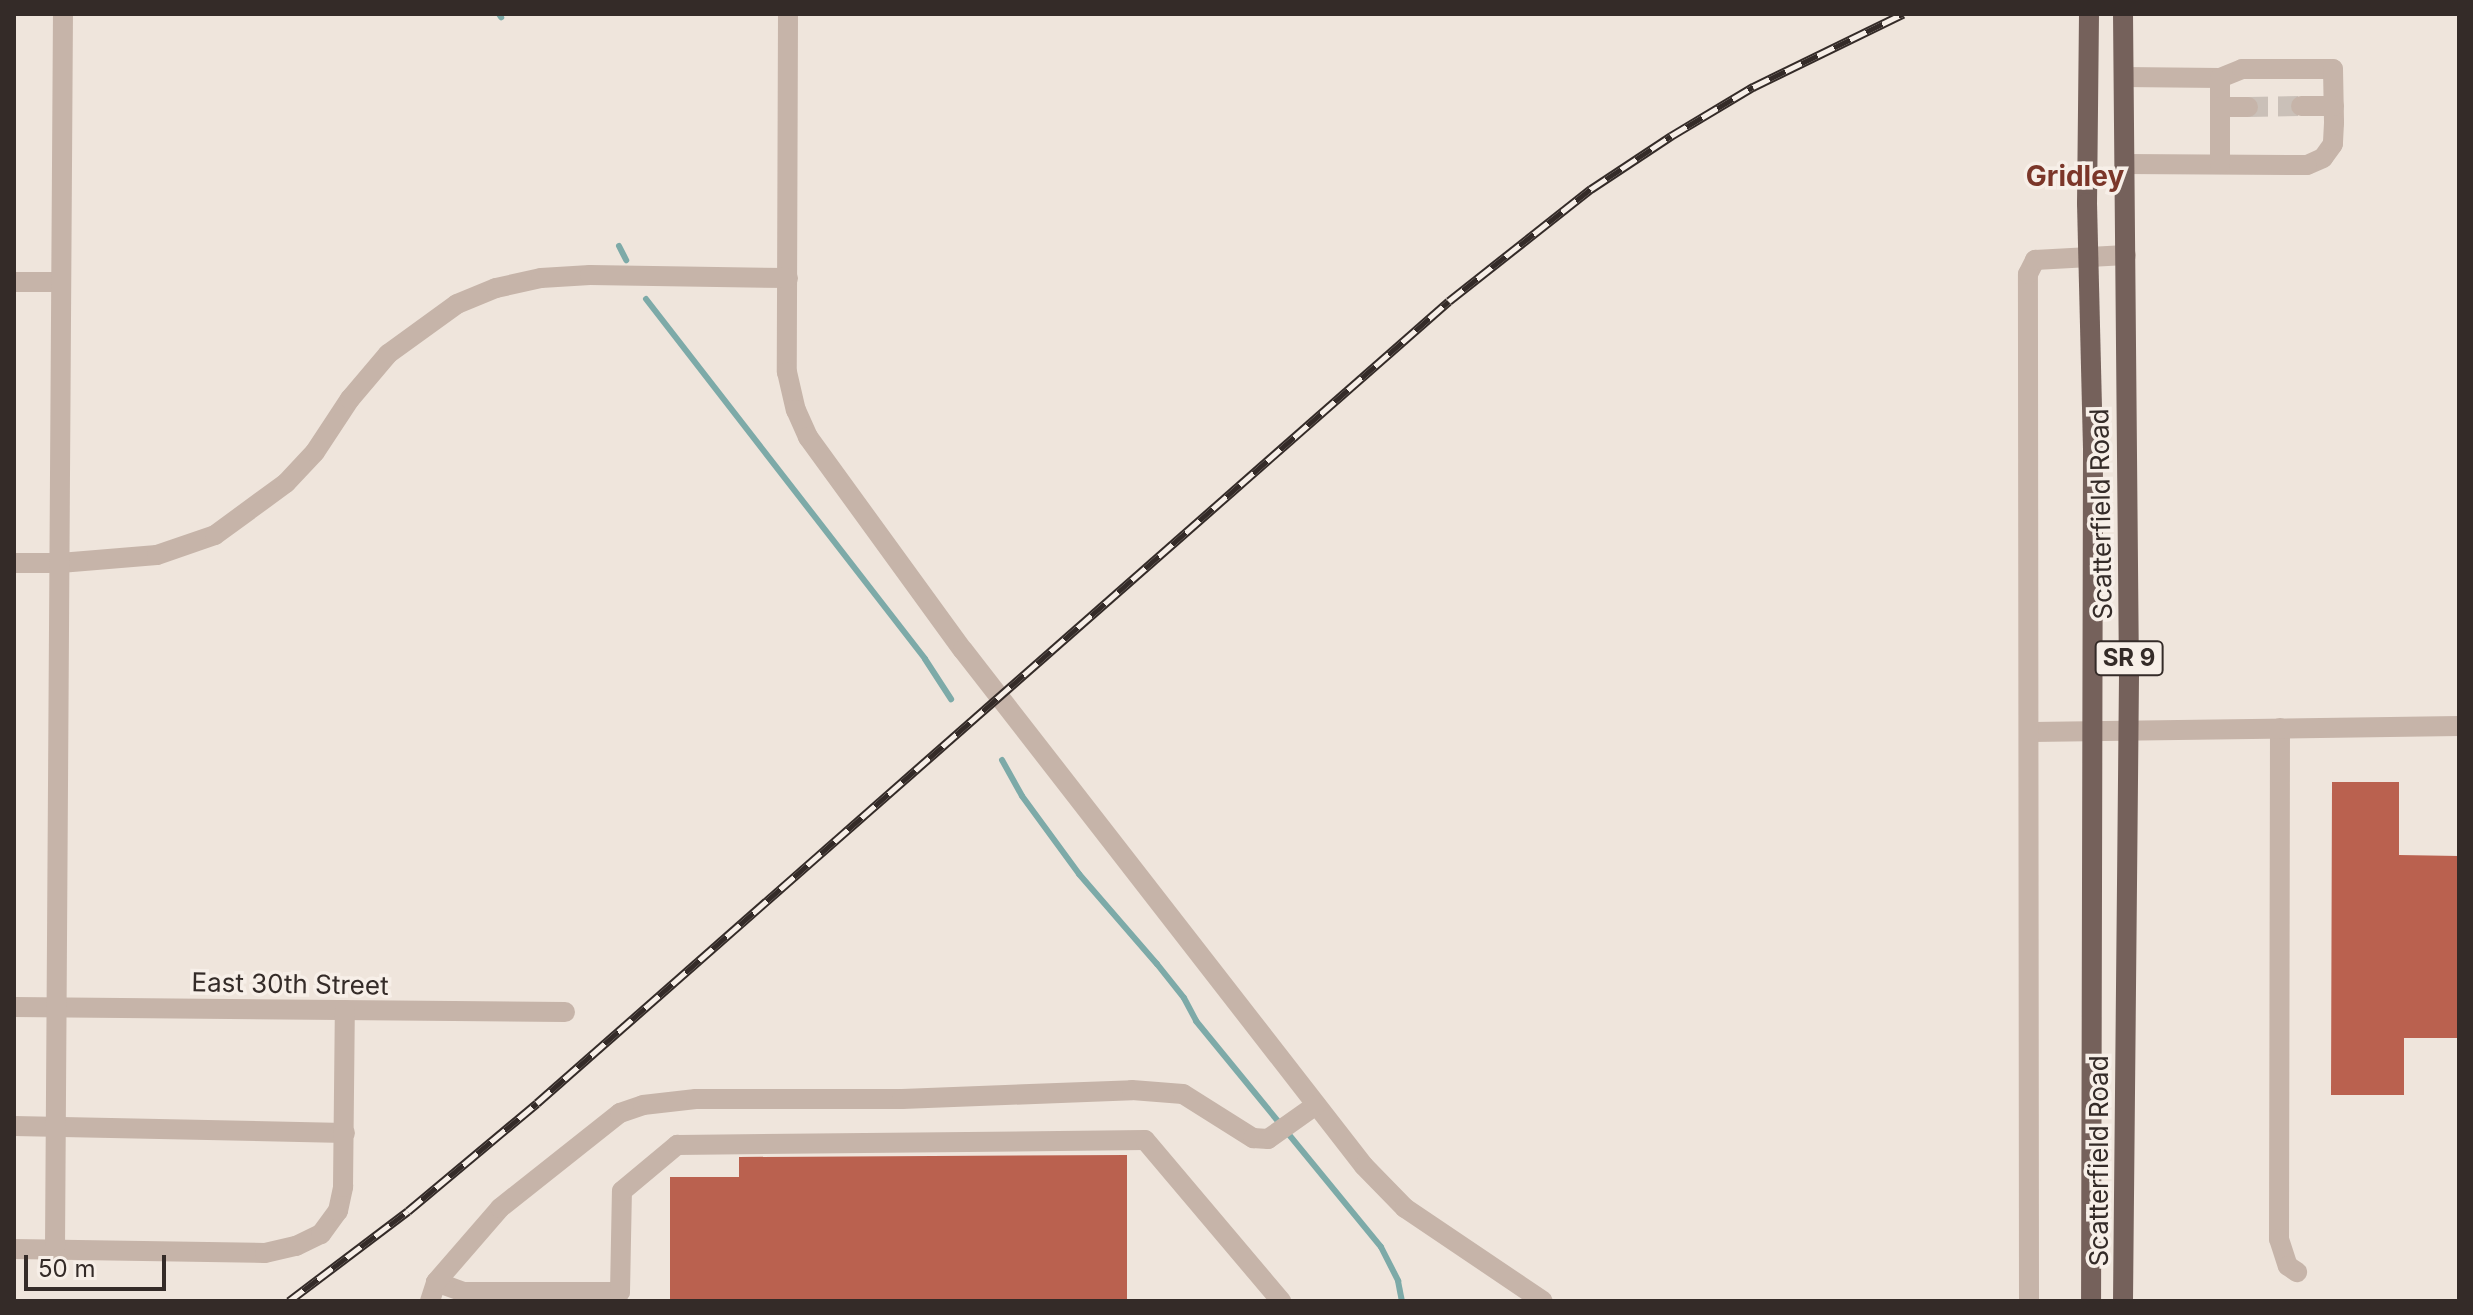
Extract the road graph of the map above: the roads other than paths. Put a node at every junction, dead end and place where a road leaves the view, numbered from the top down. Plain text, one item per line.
1 (63, 14) edge
2 (788, 14) edge
3 (2089, 14) edge
4 (2123, 14) edge
5 (2124, 77) junction
6 (2220, 78) junction
7 (2301, 106) tunnel mouth
8 (2334, 106) junction
9 (2220, 107) junction
10 (2248, 107) tunnel mouth
11 (2125, 164) junction
12 (2220, 164) junction
13 (2089, 255) junction
14 (2126, 255) junction
15 (788, 278) junction
16 (14, 282) edge
17 (61, 282) junction
18 (14, 563) edge
19 (60, 563) junction
20 (2459, 726) edge
21 (2280, 728) junction
22 (2091, 730) junction
23 (2128, 730) junction
24 (2029, 732) junction
25 (14, 1007) edge
26 (57, 1008) junction
27 (345, 1010) junction
28 (565, 1012) dead end
29 (1316, 1105) junction
30 (14, 1126) edge
31 (56, 1127) junction
32 (345, 1133) junction
33 (14, 1249) edge
34 (55, 1249) junction
35 (2297, 1272) dead end
36 (433, 1292) edge
37 (620, 1296) edge
38 (1281, 1301) edge
39 (1543, 1301) edge
40 (2029, 1301) edge
41 (2091, 1301) edge
42 (2123, 1301) edge

1 - 17 street
2 - 15 street
3 - 13 main road, Scatterfield Road / SR 9
4 - 5 main road, Scatterfield Road / SR 9
5 - 6 street
5 - 11 main road, Scatterfield Road / SR 9
6 - 8 street
6 - 9 street
7 - 8 street
8 - 12 street
9 - 10 street
9 - 12 street
11 - 12 street
11 - 14 main road, Scatterfield Road / SR 9
13 - 14 street
13 - 22 main road, Scatterfield Road / SR 9
13 - 24 street
14 - 23 main road, Scatterfield Road / SR 9
15 - 19 street
15 - 29 street
16 - 17 street
17 - 19 street
18 - 19 street
19 - 26 street
20 - 21 street
21 - 23 street
21 - 35 street
22 - 23 street
22 - 24 street
22 - 41 main road, Scatterfield Road / SR 9
23 - 42 main road, Scatterfield Road / SR 9
24 - 40 street
25 - 26 street, East 30th Street
26 - 27 street, East 30th Street
26 - 31 street
27 - 28 street, East 30th Street
27 - 32 street
29 - 36 street
29 - 39 street
30 - 31 street
31 - 32 street
31 - 34 street
32 - 34 street
33 - 34 street
36 - 37 street
37 - 38 street

